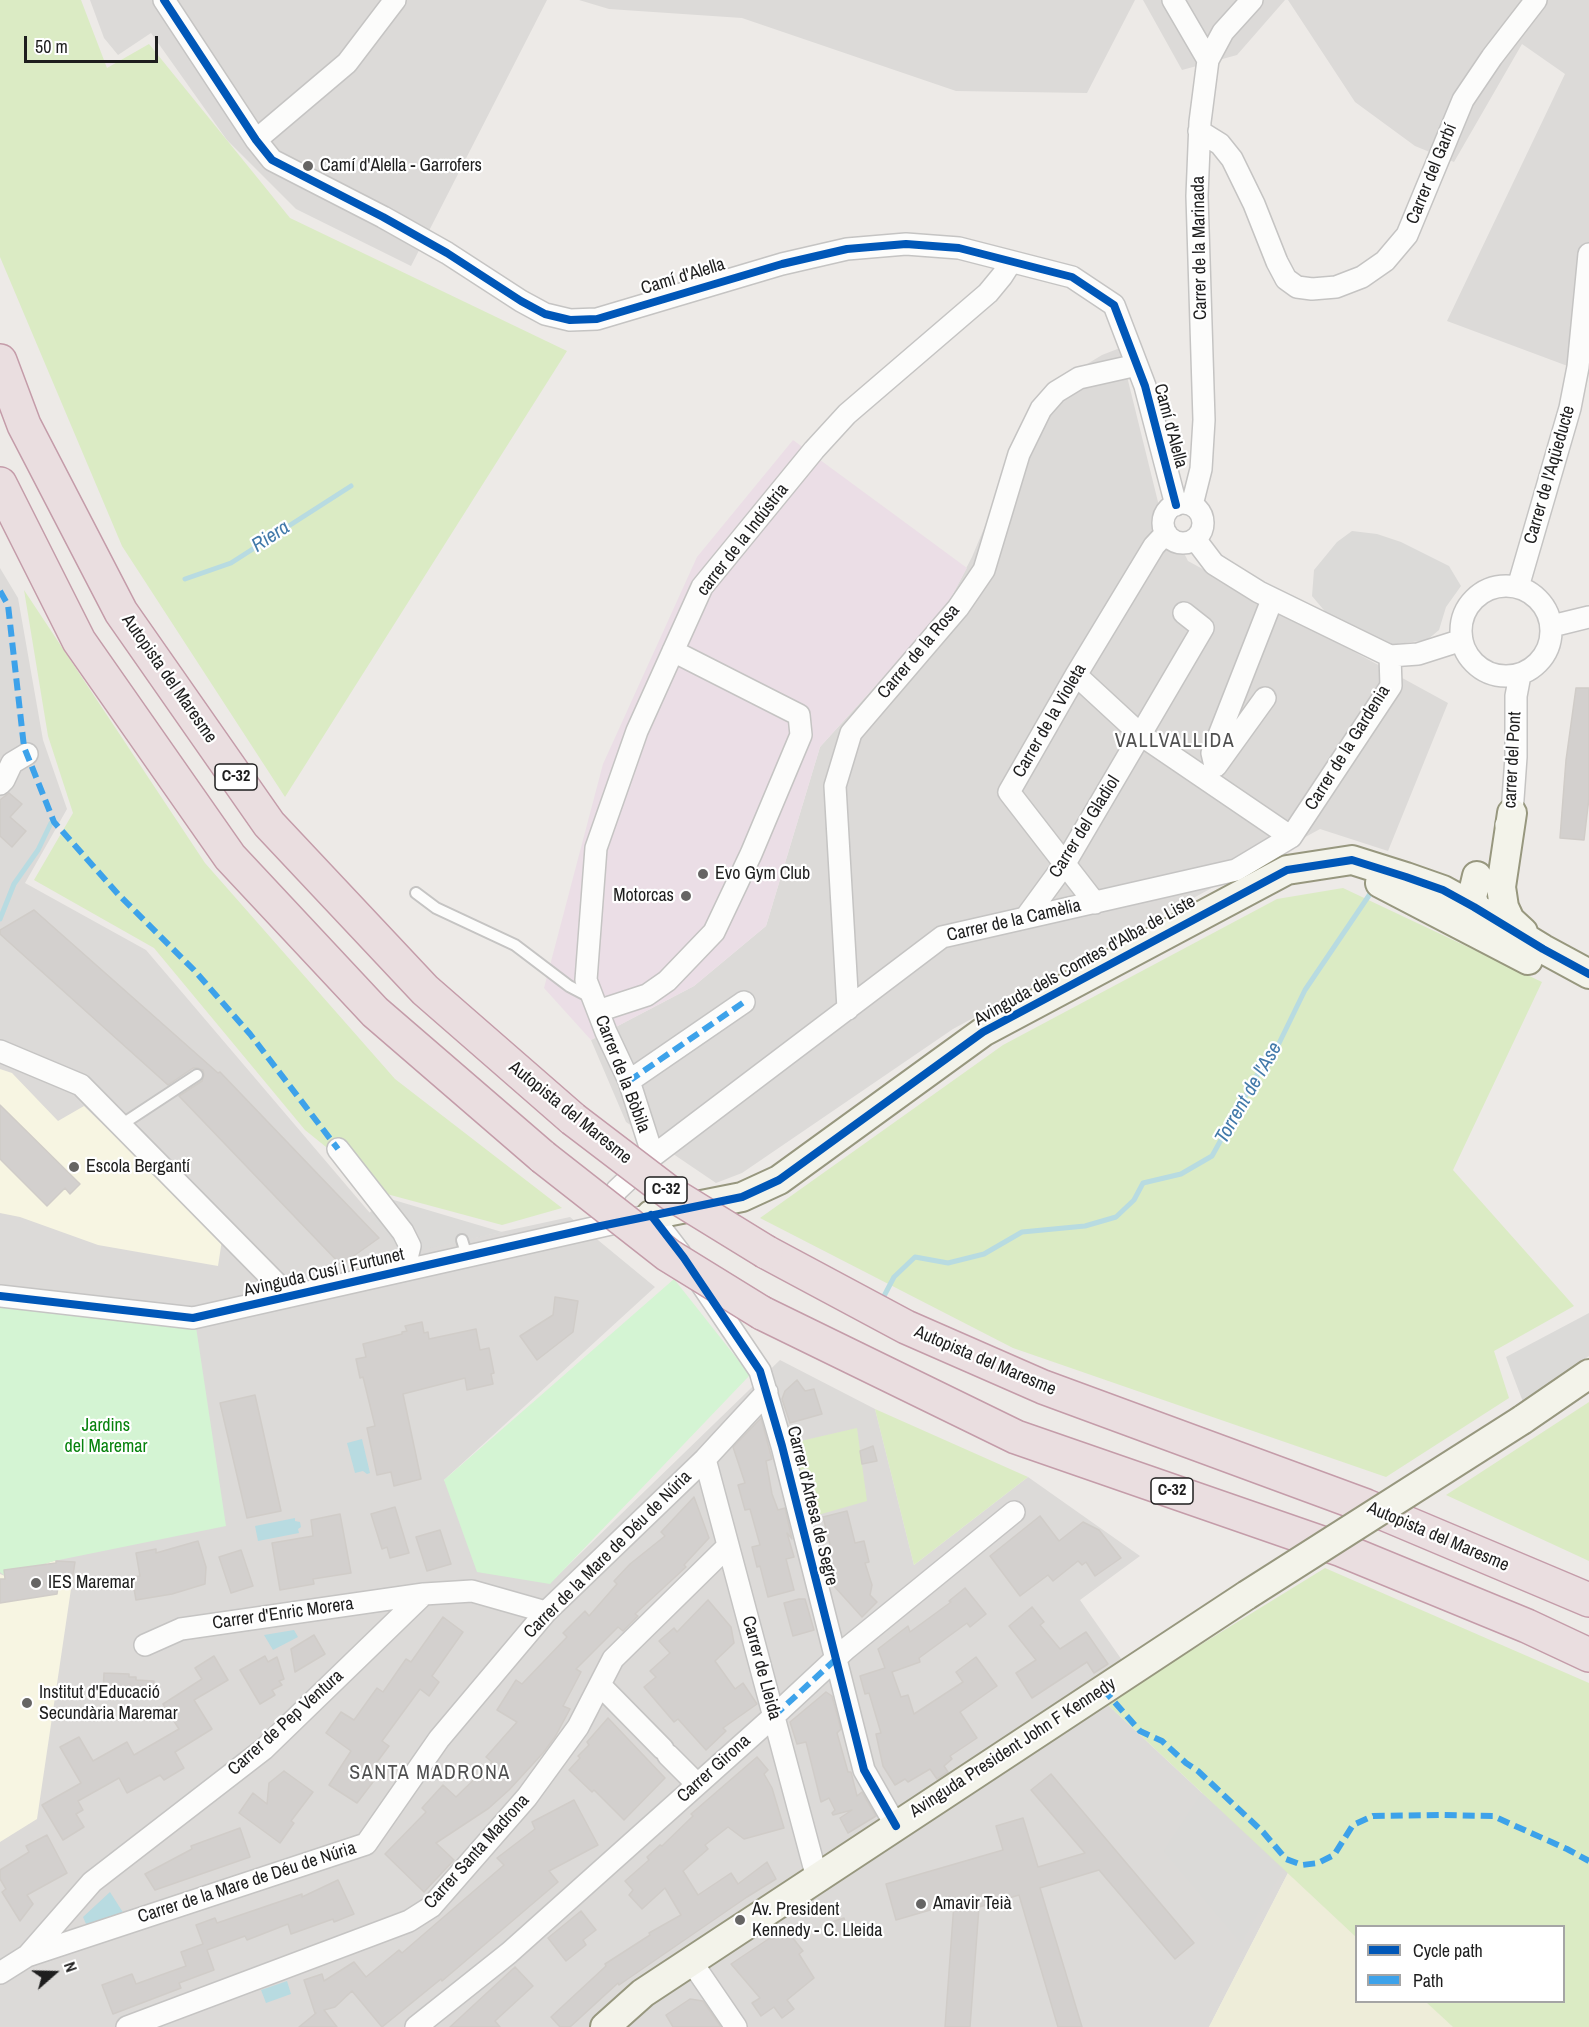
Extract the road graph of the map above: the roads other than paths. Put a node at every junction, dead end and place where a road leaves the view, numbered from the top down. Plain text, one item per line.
1 (164, 0) edge
2 (1173, 0) edge
3 (1252, 0) edge
4 (1536, 0) edge
5 (393, 1) edge
6 (1208, 60) junction
7 (1199, 131) junction
8 (256, 140) junction
9 (1589, 254) edge
10 (1011, 262) junction
11 (0, 361) edge
12 (1137, 365) junction
13 (0, 484) edge
14 (1184, 505) junction
15 (1166, 533) junction
16 (1195, 539) junction
17 (1518, 587) junction
18 (1272, 600) junction
19 (1184, 614) dead end
20 (1589, 617) edge
21 (1552, 626) junction
22 (1462, 640) junction
23 (673, 651) junction
24 (1390, 656) junction
25 (1076, 675) junction
26 (1520, 675) junction
27 (1265, 698) dead end
28 (1233, 700) junction
29 (1251, 717) junction
30 (1141, 735) junction
31 (27, 754) dead end
32 (1210, 772) junction
33 (0, 784) edge
34 (1512, 813) junction
35 (1291, 837) junction
36 (1498, 844) joint
37 (1322, 864) junction
38 (1064, 865) junction
39 (1378, 882) junction
40 (1489, 882) junction
41 (1443, 890) junction
42 (416, 893) dead end
43 (1095, 903) junction
44 (1478, 910) junction
45 (1026, 916) junction
46 (1543, 949) junction
47 (1586, 985) edge
48 (744, 1002) dead end
49 (596, 1005) junction
50 (848, 1009) junction
51 (0, 1051) edge
52 (197, 1075) dead end
53 (629, 1081) junction
54 (121, 1125) junction
55 (338, 1149) dead end
56 (653, 1156) junction
57 (651, 1215) junction
58 (596, 1227) junction
59 (404, 1270) junction
60 (0, 1296) edge
61 (290, 1296) junction
62 (1589, 1374) edge
63 (767, 1392) junction
64 (705, 1459) junction
65 (1014, 1512) dead end
66 (728, 1546) junction
67 (424, 1593) junction
68 (1589, 1600) edge
69 (546, 1612) junction
70 (145, 1645) dead end
71 (1589, 1655) edge
72 (836, 1659) junction
73 (600, 1685) junction
74 (774, 1716) junction
75 (697, 1784) junction
76 (896, 1826) junction
77 (817, 1878) junction
78 (27, 1956) junction
79 (692, 1961) junction
80 (0, 1973) edge
81 (127, 2027) edge
82 (417, 2027) edge
83 (605, 2027) edge
84 (736, 2027) edge

1 - 8 street, Camí d'Alella
2 - 6 street
3 - 6 street
4 - 7 street, Carrer del Garbí
5 - 8 street
6 - 7 street, Carrer de la Marinada
7 - 14 street, Carrer de la Marinada
8 - 10 street, Camí d'Alella
9 - 17 street, Carrer de l'Aqüeducte
10 - 12 street, Camí d'Alella
10 - 23 street, carrer de la Indústria
11 - 68 highway, Autopista del Maresme / C-32, bridge
12 - 14 street, Camí d'Alella
12 - 50 street, Carrer de la Rosa
13 - 71 highway, C-32, bridge
14 - 15 street
14 - 16 street
15 - 16 street
15 - 25 street, Carrer de la Violeta
16 - 18 street
17 - 21 street
17 - 22 street
18 - 24 street
18 - 28 street
19 - 30 street
20 - 21 street
21 - 26 street
22 - 24 street
22 - 26 street
23 - 49 street, carrer de la Indústria
23 - 49 street
24 - 35 street, Carrer de la Gardenia
25 - 30 street
25 - 38 street, Carrer de la Violeta
26 - 34 street, carrer del Pont
27 - 29 street
28 - 29 street
28 - 32 street
29 - 32 street
30 - 32 street
30 - 38 street, Carrer del Gladiol
31 - 33 street
32 - 35 street
34 - 36 street, carrer del Pont
34 - 40 street
35 - 43 street, Carrer de la Camèlia
36 - 40 street
37 - 39 street
37 - 41 street, Avinguda dels Comtes d'Alba de Liste
37 - 57 street, Avinguda dels Comtes d'Alba de Liste
38 - 43 street, Carrer de la Violeta
38 - 45 street, Carrer del Gladiol
39 - 44 street
39 - 47 street
40 - 41 street
40 - 44 street
40 - 46 street
41 - 44 street, Avinguda dels Comtes d'Alba de Liste
42 - 49 lane, Carrer de la Bòbila
43 - 45 street, Carrer de la Camèlia
44 - 46 street
44 - 47 street
45 - 50 street, Carrer de la Camèlia
46 - 47 street
48 - 53 street
49 - 53 street, Carrer de la Bòbila
50 - 56 street, Carrer de la Camèlia
51 - 54 street
52 - 54 lane
53 - 56 street, Carrer de la Bòbila
54 - 61 street
55 - 59 street
56 - 58 street, Carrer de la Bòbila
57 - 58 street, Avinguda Cusí i Furtunet
57 - 63 street, Carrer d'Artesa de Segre
58 - 59 street, Avinguda Cusí i Furtunet
59 - 61 street, Avinguda Cusí i Furtunet
60 - 61 street, Avinguda Cusí i Furtunet
62 - 76 street, Avinguda President John F Kennedy, bridge
63 - 64 street, Carrer de la Mare de Déu de Núria
63 - 72 street, Carrer d'Artesa de Segre
64 - 66 street, Carrer de Lleida
64 - 69 street, Carrer de la Mare de Déu de Núria
65 - 72 street, Carrer Girona
66 - 73 street, Carrer Santa Madrona
66 - 74 street, Carrer de Lleida
67 - 69 street
67 - 70 street, Carrer d'Enric Morera
67 - 78 street, Carrer de Pep Ventura
69 - 78 street, Carrer de la Mare de Déu de Núria
72 - 74 street, Carrer Girona
72 - 76 street, Carrer d'Artesa de Segre
73 - 75 street
73 - 81 street, Carrer Santa Madrona
74 - 75 street, Carrer Girona
74 - 77 street, Carrer de Lleida
75 - 82 street, Carrer Girona
76 - 77 street, Avinguda President John F Kennedy
77 - 79 street, Avinguda President John F Kennedy
78 - 80 street, Carrer de la Mare de Déu de Núria
79 - 83 street, Avinguda President John F Kennedy
79 - 84 street

